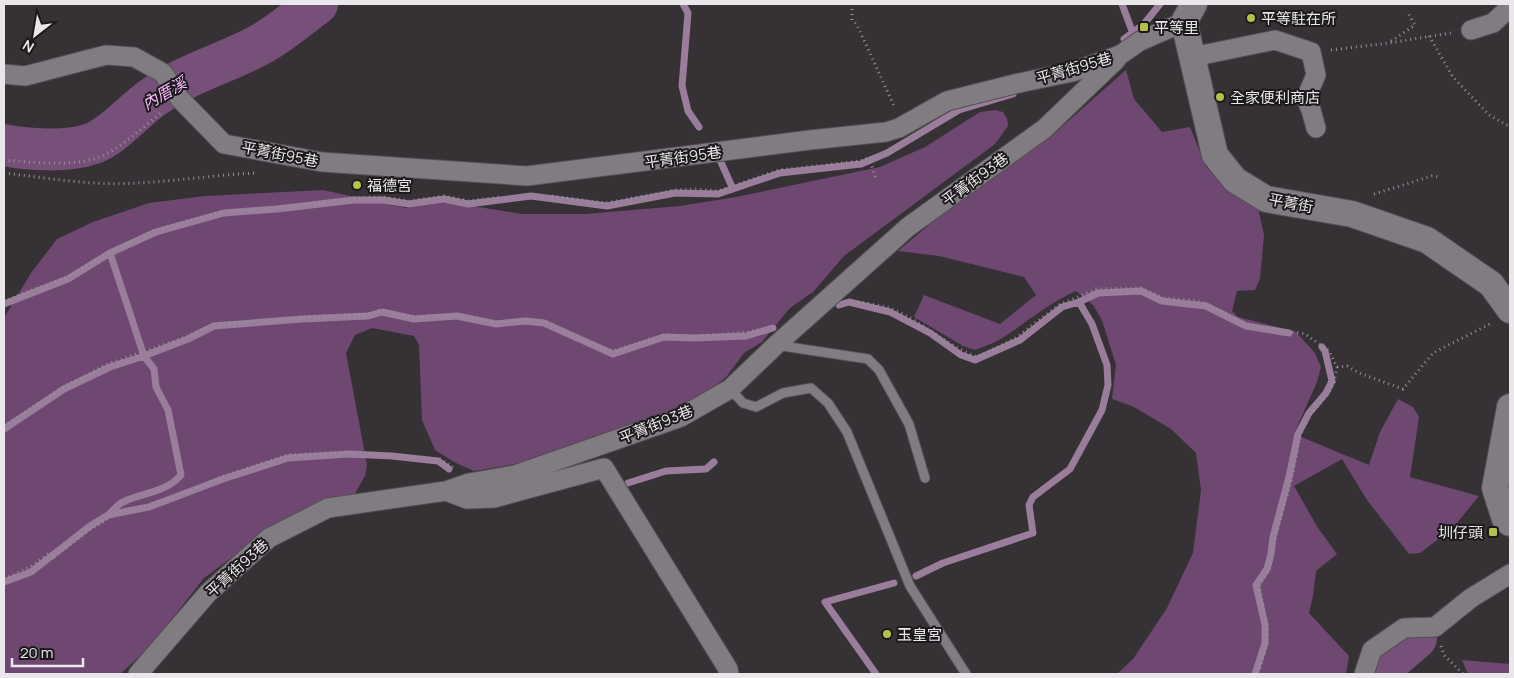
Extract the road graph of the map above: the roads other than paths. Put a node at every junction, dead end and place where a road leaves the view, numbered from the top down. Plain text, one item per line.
1 (1510, 7) edge
2 (1189, 13) edge
3 (1472, 30) road end
4 (1120, 56) junction
5 (1192, 57) junction
6 (4, 74) edge
7 (1316, 128) dead end
8 (1502, 316) edge
9 (776, 345) junction
10 (730, 389) junction
11 (1510, 407) edge
12 (925, 478) dead end
13 (446, 491) junction
14 (1510, 523) edge
15 (1510, 574) edge
16 (138, 674) edge
17 (728, 674) edge
18 (966, 674) edge
19 (1364, 674) edge

1 - 3 street
2 - 4 street, 平菁街95巷
2 - 5 street, 平菁街
4 - 6 street, 平菁街95巷
4 - 9 street, 平菁街93巷
5 - 7 street
5 - 8 street, 平菁街
9 - 10 street, 平菁街93巷
9 - 12 lane
10 - 13 street, 平菁街93巷
10 - 18 lane
11 - 14 street
13 - 16 street, 平菁街93巷
13 - 17 street
15 - 19 street

